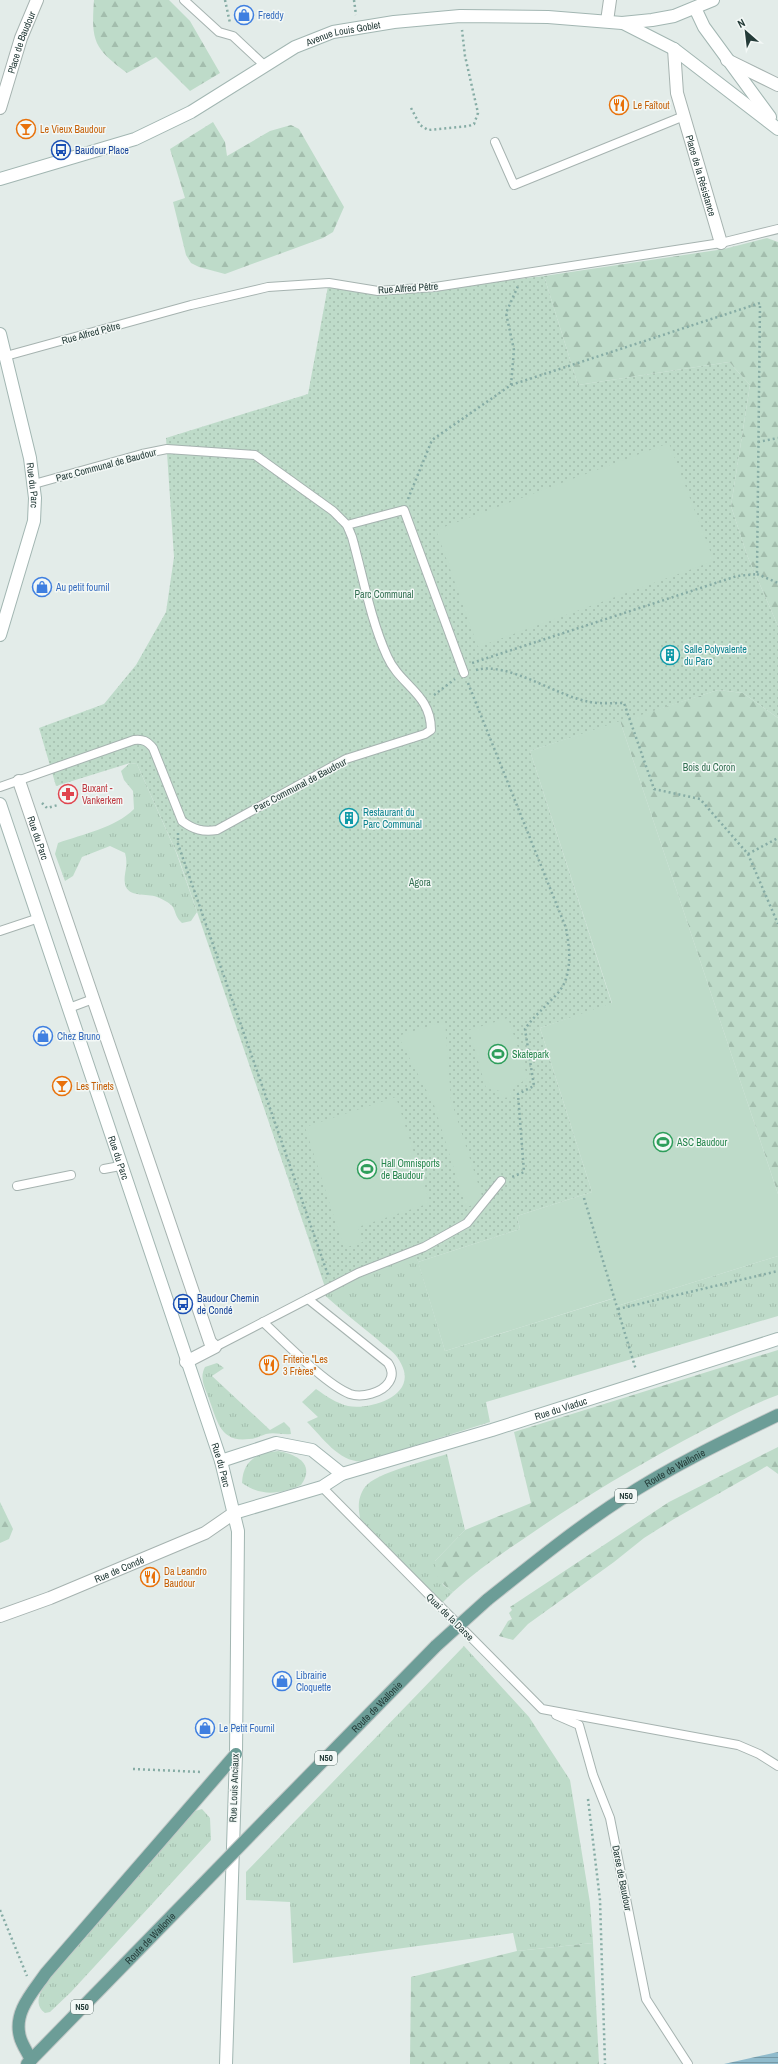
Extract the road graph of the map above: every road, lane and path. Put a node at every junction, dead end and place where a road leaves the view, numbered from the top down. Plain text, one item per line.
1 (37, 0) edge
2 (184, 0) edge
3 (225, 0) edge
4 (610, 0) edge
5 (713, 0) edge
6 (695, 8) junction
7 (460, 16) junction
8 (607, 21) junction
9 (622, 22) junction
10 (233, 36) junction
11 (674, 49) junction
12 (727, 60) junction
13 (264, 66) junction
14 (778, 85) edge
15 (0, 108) edge
16 (411, 108) dead end
17 (684, 116) junction
18 (778, 128) edge
19 (495, 142) dead end
20 (0, 179) edge
21 (778, 229) edge
22 (721, 244) junction
23 (523, 273) junction
24 (0, 334) edge
25 (6, 356) junction
26 (511, 385) junction
27 (778, 438) edge
28 (758, 442) junction
29 (34, 484) junction
30 (404, 510) junction
31 (346, 525) junction
32 (757, 574) junction
33 (778, 583) edge
34 (0, 635) edge
35 (463, 669) junction
36 (425, 702) junction
37 (19, 781) junction
38 (0, 787) edge
39 (40, 800) dead end
40 (0, 804) edge
41 (58, 805) dead end
42 (182, 822) junction
43 (778, 838) edge
44 (748, 854) junction
45 (39, 918) junction
46 (778, 924) edge
47 (0, 931) edge
48 (93, 999) junction
49 (69, 1008) junction
50 (120, 1166) junction
51 (104, 1169) dead end
52 (71, 1175) dead end
53 (502, 1181) joint
54 (17, 1186) dead end
55 (584, 1198) dead end
56 (778, 1271) edge
57 (332, 1287) junction
58 (308, 1299) junction
59 (618, 1309) junction
60 (264, 1322) junction
61 (778, 1339) edge
62 (215, 1346) junction
63 (186, 1362) junction
64 (640, 1383) junction
65 (778, 1415) edge
66 (221, 1461) junction
67 (342, 1474) junction
68 (322, 1487) junction
69 (234, 1513) junction
70 (0, 1616) edge
71 (542, 1709) junction
72 (236, 1754) junction
73 (778, 1766) edge
74 (133, 1769) dead end
75 (218, 1775) junction
76 (588, 1797) dead end
77 (0, 1910) edge
78 (35, 1989) junction
79 (29, 2062) edge
80 (226, 2064) edge
81 (605, 2064) edge
82 (688, 2064) edge

1 - 15 street, Place de Baudour
2 - 10 lane
3 - 10 path
4 - 8 street
5 - 6 street, Avenue Louis Goblet
6 - 9 street, Avenue Louis Goblet
6 - 12 street
7 - 8 street, Avenue Louis Goblet
7 - 13 street, Avenue Louis Goblet
7 - 16 path
8 - 9 street, Avenue Louis Goblet
9 - 11 street
10 - 13 lane
11 - 17 street, Place de la Résistance
11 - 18 street
12 - 14 street
12 - 18 street
13 - 20 street, Avenue Louis Goblet
17 - 19 lane
17 - 22 street, Place de la Résistance
21 - 22 lane
22 - 23 lane, Rue Alfred Pêtre
23 - 25 lane, Rue Alfred Pêtre
23 - 26 path
24 - 25 street, Rue du Parc
25 - 29 street, Rue du Parc
26 - 28 path
26 - 30 path
27 - 28 path
28 - 32 path
29 - 31 lane, Parc Communal de Baudour
29 - 34 street, Rue du Parc
30 - 31 lane
30 - 35 lane
31 - 36 lane, Parc Communal de Baudour
32 - 33 path
32 - 35 path
35 - 36 path
35 - 44 path
35 - 53 path
36 - 42 lane, Parc Communal de Baudour
37 - 38 lane
37 - 42 lane
37 - 48 street, Rue du Parc
39 - 41 path
40 - 45 street, Rue du Parc
42 - 57 path
43 - 44 path
44 - 46 path
45 - 47 lane
45 - 49 street, Rue du Parc
48 - 49 lane
48 - 62 street, Rue du Parc
49 - 50 street, Rue du Parc
50 - 51 lane
50 - 63 street, Rue du Parc
52 - 54 lane
53 - 57 lane
55 - 59 path
56 - 59 path
57 - 58 lane
58 - 60 lane
58 - 60 lane
59 - 64 path
60 - 62 lane
61 - 64 street, Rue du Viaduc
62 - 63 street
63 - 66 street, Rue du Parc
64 - 67 street, Rue du Viaduc
65 - 79 main road, Route de Wallonie / N50, bridge
66 - 67 street
66 - 69 street, Rue du Parc
67 - 68 street, Rue du Viaduc
68 - 69 street, Rue du Viaduc
68 - 71 lane, Quai de la Darse
69 - 70 street, Rue de Condé
69 - 72 street, Rue Louis Anciaux
71 - 73 lane
71 - 82 lane, Darse de Baudour
72 - 75 main road
72 - 80 street, Rue Louis Anciaux
74 - 75 path
75 - 78 main road
76 - 81 path
77 - 78 path
78 - 79 main road

